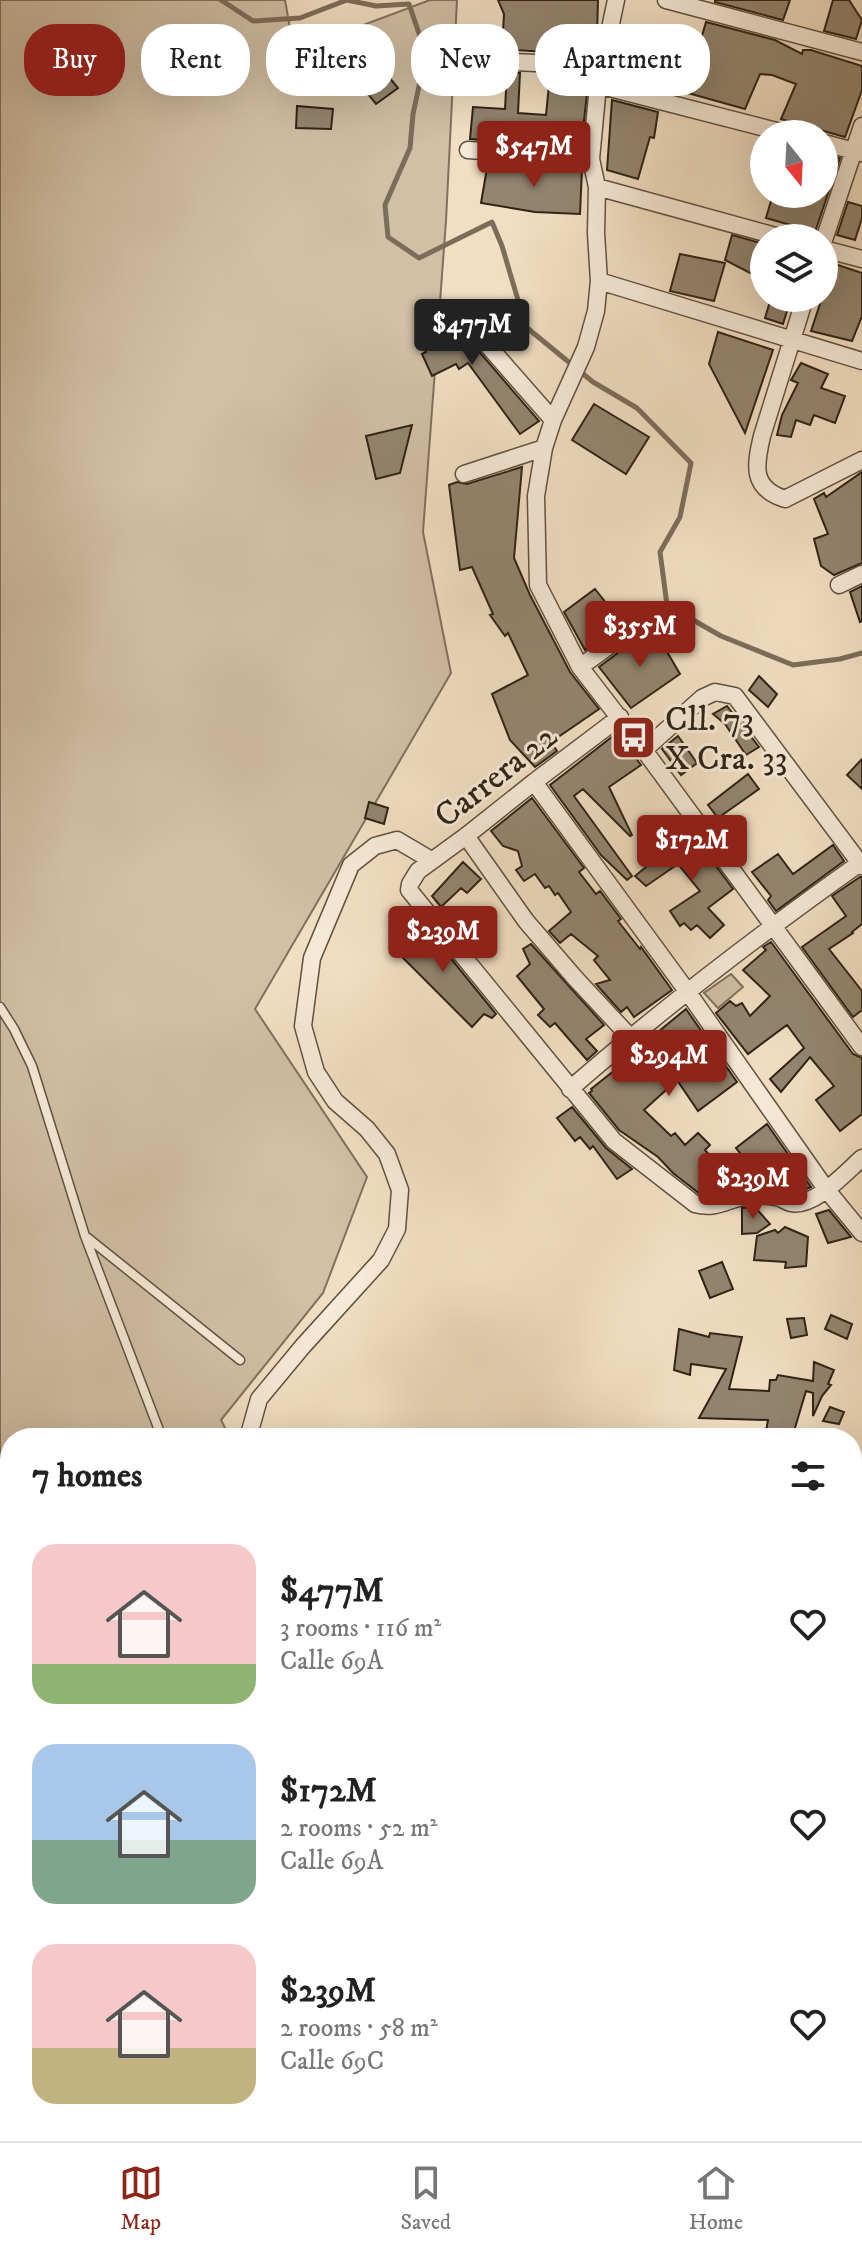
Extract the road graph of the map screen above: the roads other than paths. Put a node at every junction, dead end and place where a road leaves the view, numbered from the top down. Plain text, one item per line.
1 (616, 0) edge
2 (666, 0) edge
3 (611, 24) edge
4 (862, 52) edge
5 (597, 96) edge
6 (641, 96) edge
7 (750, 124) edge
8 (862, 126) edge
9 (838, 147) edge
10 (468, 150) dead end
11 (858, 152) edge
12 (591, 159) junction
13 (597, 187) junction
14 (830, 224) edge
15 (750, 229) edge
16 (838, 253) edge
17 (862, 259) edge
18 (599, 281) junction
19 (800, 312) edge
20 (483, 340) dead end
21 (791, 341) junction
22 (862, 361) edge
23 (553, 420) junction
24 (544, 448) junction
25 (862, 460) edge
26 (464, 474) dead end
27 (862, 574) edge
28 (839, 585) dead end
29 (639, 624) dead end
30 (580, 667) junction
31 (620, 717) junction
32 (644, 750) junction
33 (534, 782) junction
34 (466, 836) junction
35 (431, 860) junction
36 (861, 864) edge
37 (773, 925) junction
38 (687, 991) junction
39 (0, 1007) edge
40 (630, 1037) junction
41 (862, 1047) edge
42 (570, 1089) junction
43 (862, 1158) edge
44 (826, 1189) junction
45 (862, 1233) edge
46 (85, 1236) junction
47 (240, 1360) dead end
48 (158, 1428) edge
49 (251, 1428) edge

1 - 3 street
2 - 4 street
5 - 12 street
6 - 7 street
8 - 11 street
9 - 11 street
10 - 12 street
11 - 14 street
12 - 13 street
13 - 15 street
13 - 18 street
16 - 17 street
18 - 21 street
18 - 23 street
19 - 21 street
20 - 23 street
21 - 22 street
21 - 25 street
23 - 24 street
24 - 26 street
24 - 30 street
27 - 28 street
29 - 30 street
30 - 31 street
31 - 32 street
31 - 33 street, Carrera 22
32 - 36 street
32 - 37 street
33 - 34 street, Carrera 22
33 - 38 street
34 - 35 street, Carrera 22
34 - 40 street
35 - 42 street, Carrera 22
35 - 49 street
36 - 37 street
37 - 38 street
37 - 41 street
38 - 40 street
38 - 44 street
39 - 46 lane
40 - 42 street
42 - 44 street
43 - 44 street
44 - 45 street
46 - 47 lane
46 - 48 lane

